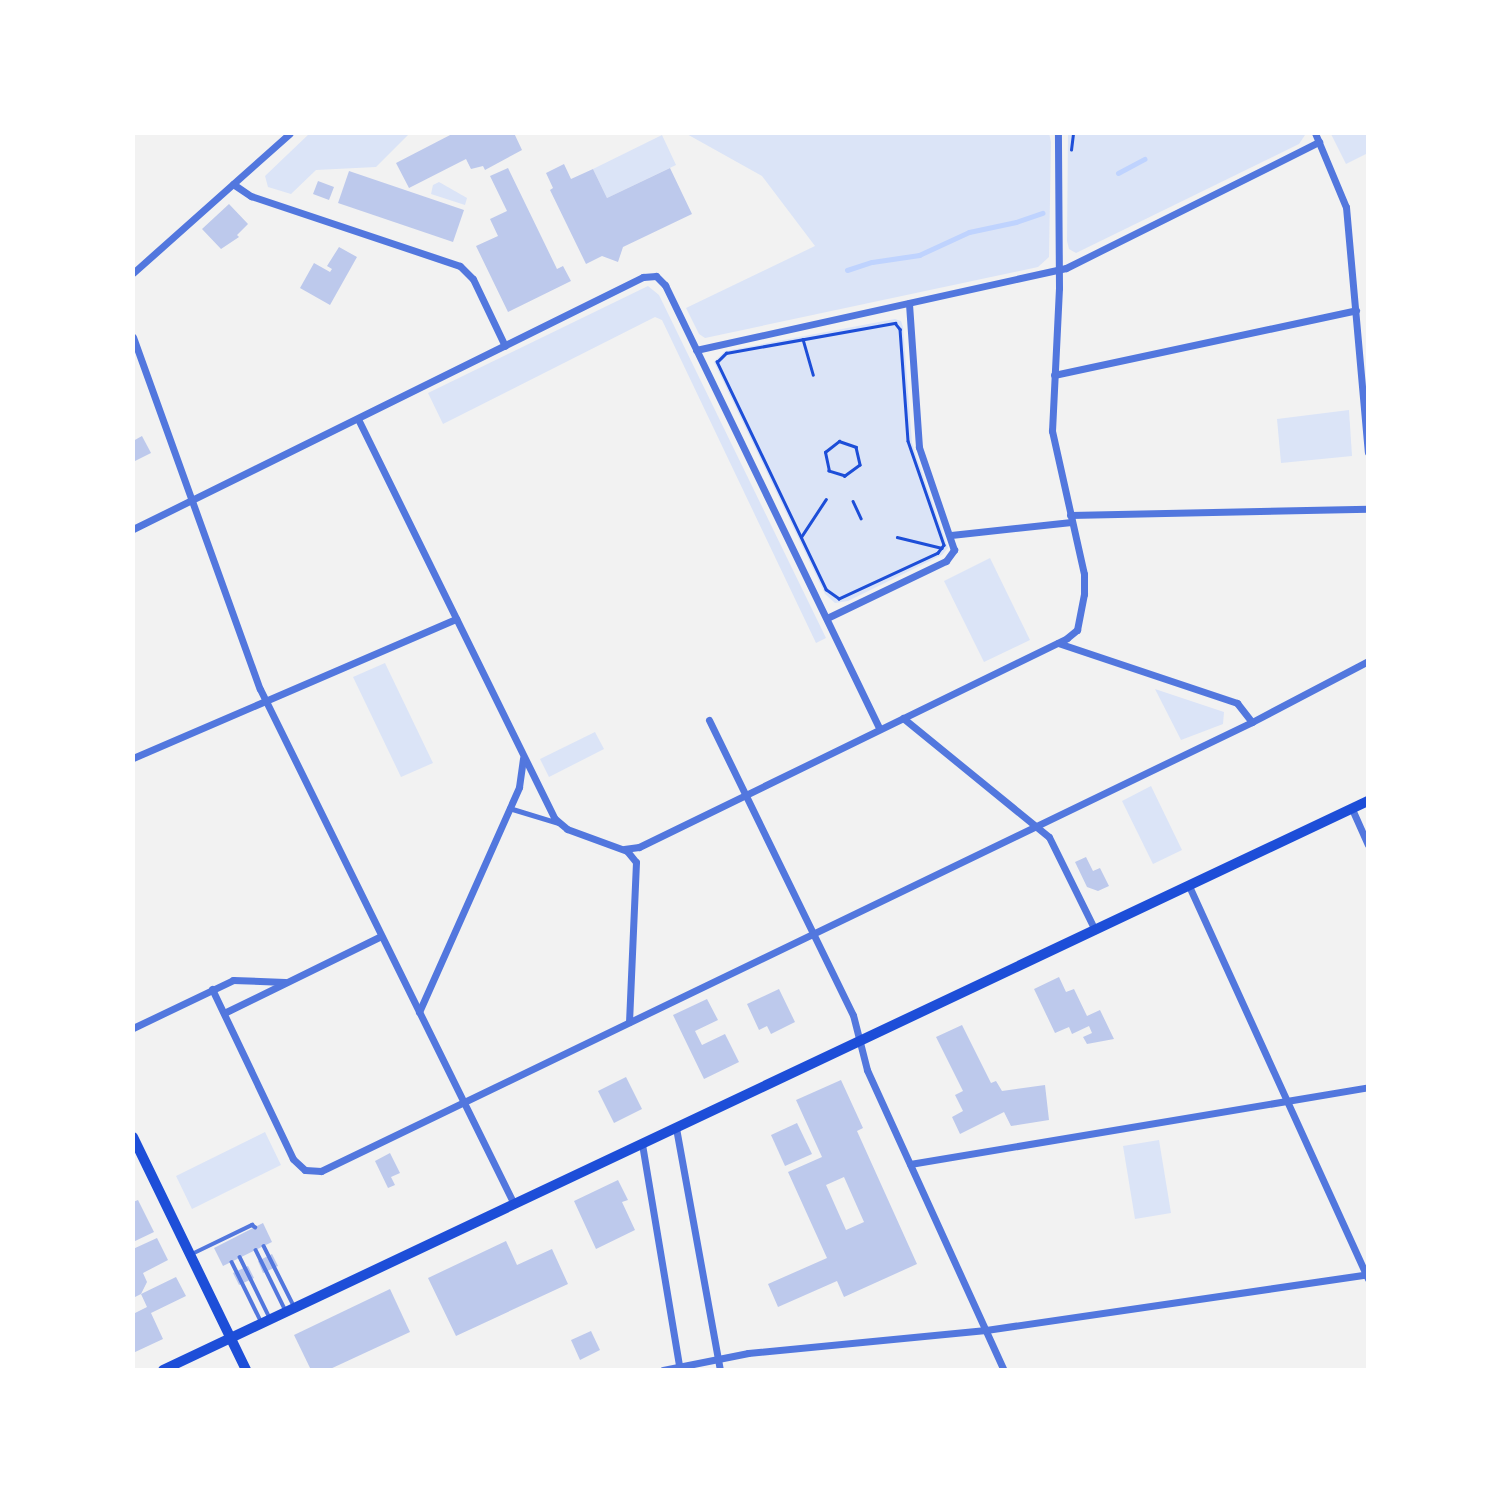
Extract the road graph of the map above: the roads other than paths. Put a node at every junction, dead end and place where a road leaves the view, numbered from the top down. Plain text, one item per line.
1 (290, 133) edge
2 (1058, 133) edge
3 (1315, 133) edge
4 (1319, 142) junction
5 (233, 184) junction
6 (1059, 271) junction
7 (133, 273) edge
8 (909, 303) junction
9 (1356, 310) junction
10 (133, 337) edge
11 (505, 346) junction
12 (696, 350) junction
13 (1054, 374) junction
14 (358, 419) junction
15 (1368, 452) edge
16 (192, 501) junction
17 (1368, 509) edge
18 (1071, 519) junction
19 (133, 529) edge
20 (951, 535) junction
21 (827, 618) junction
22 (456, 619) junction
23 (1058, 643) junction
24 (1368, 662) edge
25 (265, 701) junction
26 (904, 718) junction
27 (709, 720) dead end
28 (1252, 722) junction
29 (880, 729) junction
30 (523, 755) junction
31 (133, 758) edge
32 (746, 795) junction
33 (1368, 801) edge
34 (509, 808) junction
35 (1352, 809) junction
36 (558, 823) junction
37 (1037, 826) junction
38 (1368, 845) edge
39 (624, 849) junction
40 (1189, 886) junction
41 (1095, 930) junction
42 (813, 933) junction
43 (381, 936) junction
44 (286, 982) junction
45 (212, 989) junction
46 (419, 1012) junction
47 (223, 1013) junction
48 (629, 1022) junction
49 (133, 1028) edge
50 (861, 1040) junction
51 (1368, 1087) edge
52 (1287, 1101) junction
53 (464, 1103) junction
54 (676, 1128) junction
55 (133, 1137) edge
56 (642, 1144) junction
57 (910, 1164) junction
58 (514, 1204) junction
59 (255, 1227) dead end
60 (264, 1246) dead end
61 (256, 1250) dead end
62 (190, 1255) junction
63 (240, 1258) dead end
64 (232, 1262) dead end
65 (1367, 1276) edge
66 (290, 1309) junction
67 (266, 1321) junction
68 (986, 1330) junction
69 (230, 1338) junction
70 (718, 1358) junction
71 (680, 1368) edge
72 (163, 1370) edge
73 (246, 1370) edge
74 (663, 1370) edge
75 (720, 1370) edge
76 (1004, 1370) edge

1 - 5 street
2 - 6 street
3 - 4 street
4 - 6 street
4 - 9 street
5 - 7 street
5 - 11 street
6 - 8 street
6 - 13 street
8 - 12 street
8 - 20 street
9 - 13 street
9 - 15 street
10 - 16 street
11 - 12 street
11 - 14 street
12 - 21 street
13 - 18 street
14 - 16 street
14 - 22 street
16 - 19 street
16 - 25 street
17 - 18 street
18 - 20 street
18 - 23 street
20 - 21 street
21 - 29 street
22 - 25 street
22 - 30 street
23 - 26 street
23 - 28 street
24 - 28 street
25 - 31 street
25 - 43 street
26 - 29 street
26 - 37 street
27 - 32 street
28 - 37 street
29 - 32 street
30 - 34 street
30 - 36 street
32 - 39 street
32 - 42 street
33 - 35 main road
34 - 36 street
34 - 46 street
35 - 38 street
35 - 40 main road
36 - 39 street
37 - 41 street
37 - 42 street
39 - 48 street
40 - 41 main road
40 - 52 street
41 - 50 main road
42 - 48 street
42 - 50 street
43 - 44 street
43 - 46 street
44 - 45 street
44 - 47 street
45 - 47 street
45 - 49 street
46 - 53 street
47 - 53 street
48 - 53 street
50 - 54 main road
50 - 57 street
51 - 52 street
52 - 57 street
52 - 65 street
53 - 58 street
54 - 56 main road
54 - 70 street
55 - 62 main road
56 - 58 main road
56 - 71 street
57 - 68 street
58 - 66 main road
59 - 62 lane
60 - 66 lane
61 - 66 lane
62 - 69 main road
63 - 67 lane
64 - 67 lane
65 - 68 street
66 - 67 main road
67 - 69 main road
68 - 70 street
68 - 76 street
69 - 72 main road
69 - 73 main road
70 - 71 street
70 - 75 street
71 - 74 street

